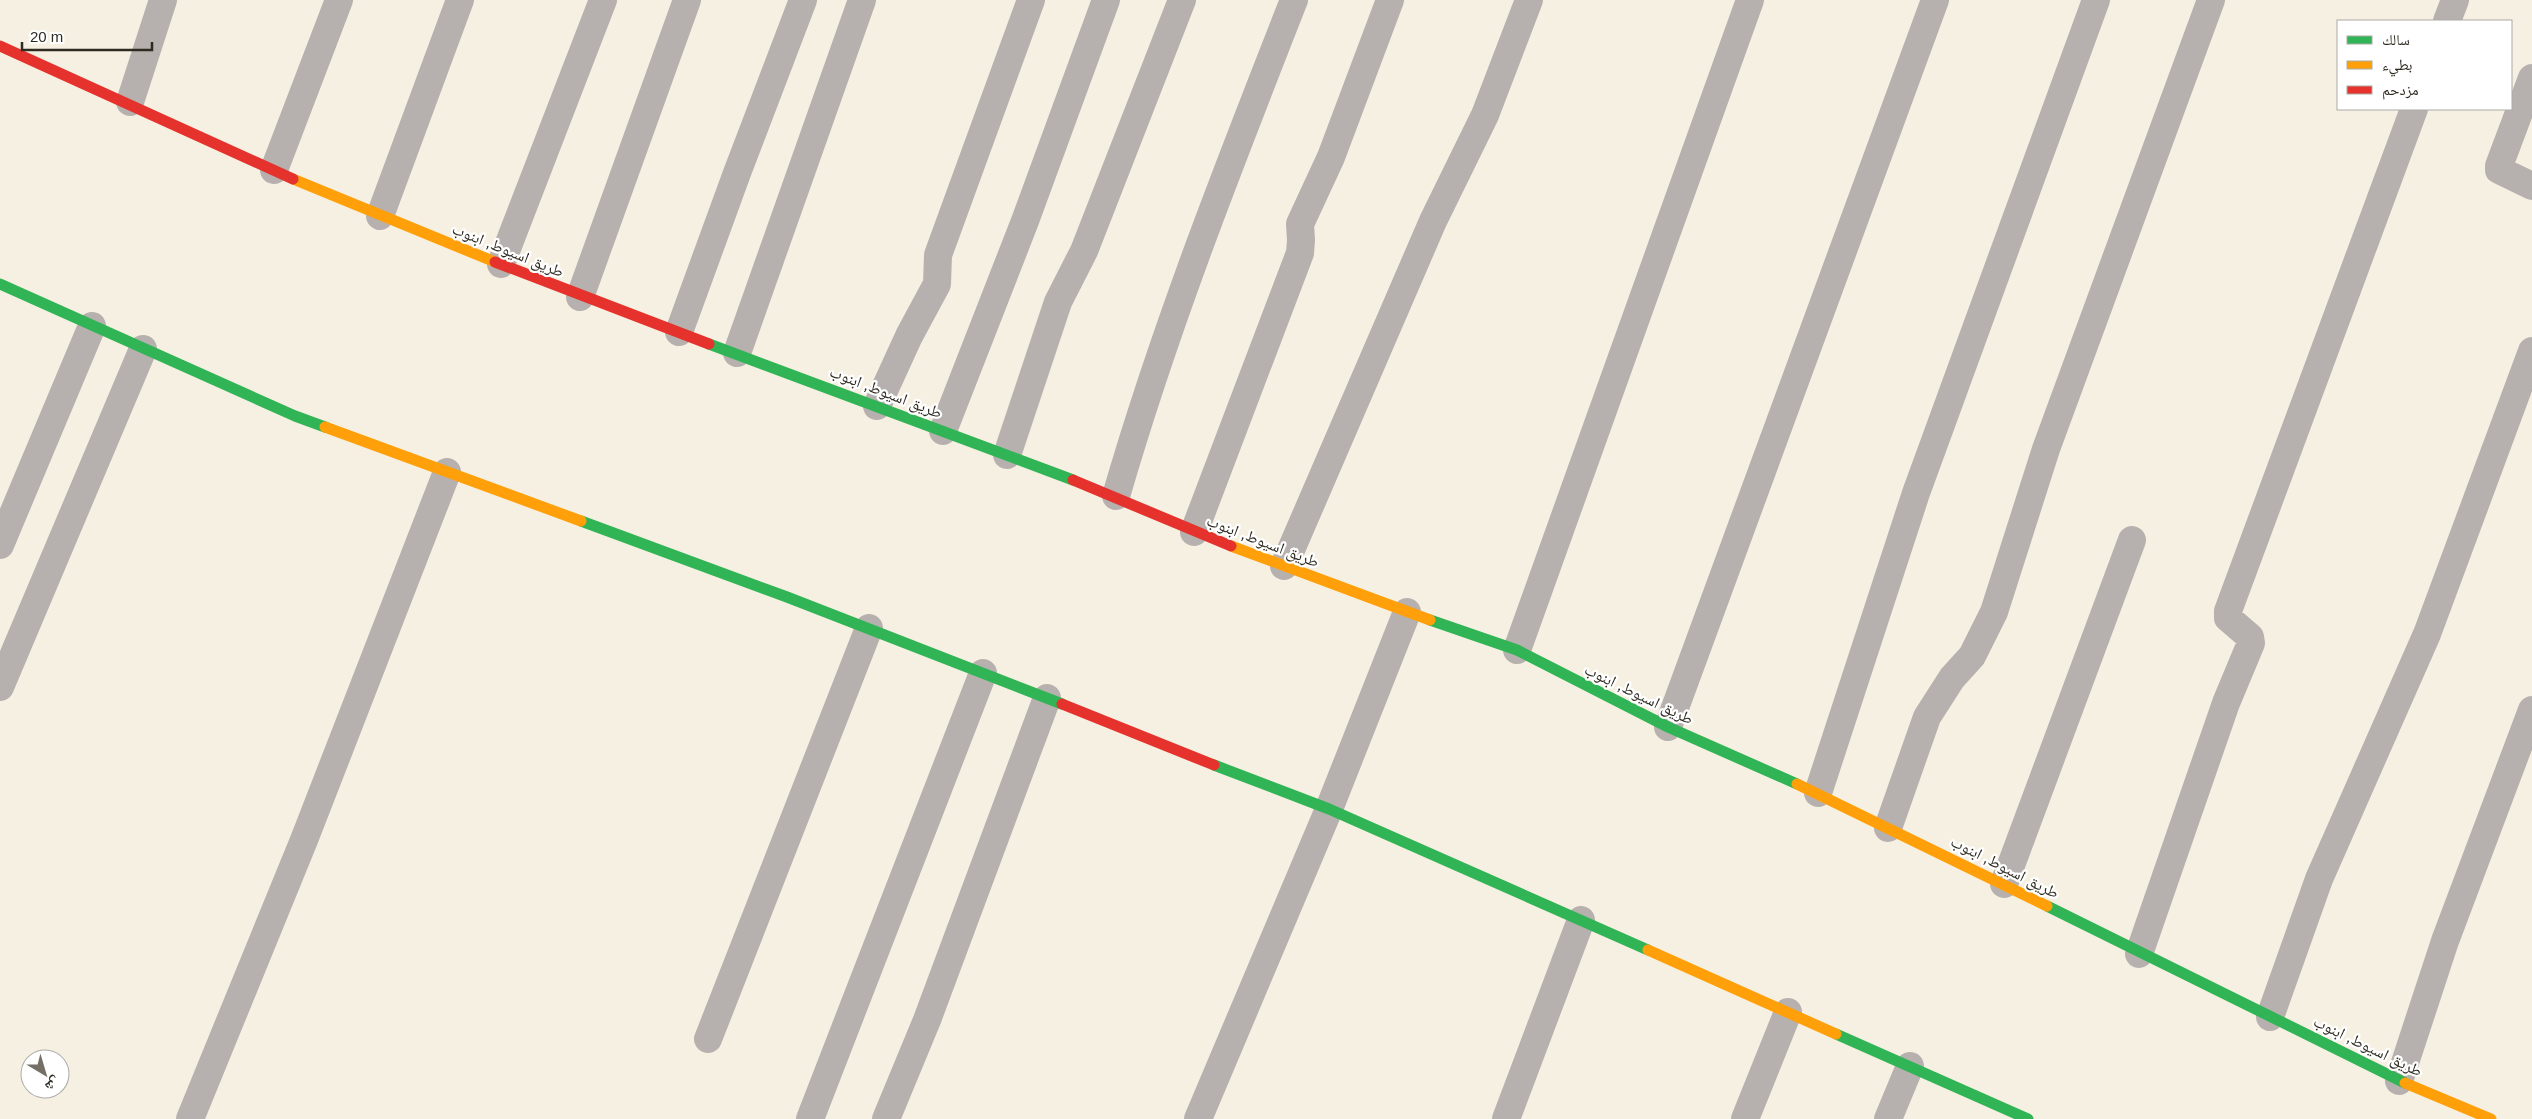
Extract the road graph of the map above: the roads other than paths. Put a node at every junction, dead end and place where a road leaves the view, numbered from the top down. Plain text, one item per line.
1 (164, 0) edge
2 (339, 0) edge
3 (460, 0) edge
4 (603, 0) edge
5 (687, 0) edge
6 (803, 0) edge
7 (862, 0) edge
8 (1031, 0) edge
9 (1106, 0) edge
10 (1182, 0) edge
11 (1294, 0) edge
12 (1390, 0) edge
13 (1529, 0) edge
14 (1750, 0) edge
15 (1935, 0) edge
16 (2096, 0) edge
17 (2211, 0) edge
18 (2455, 0) edge
19 (2447, 20) edge
20 (0, 46) edge
21 (2532, 78) edge
22 (130, 102) junction
23 (2414, 110) edge
24 (274, 170) junction
25 (2532, 186) edge
26 (380, 216) junction
27 (501, 264) junction
28 (0, 284) edge
29 (580, 296) junction
30 (92, 326) junction
31 (679, 332) junction
32 (142, 349) junction
33 (2532, 351) edge
34 (737, 353) junction
35 (877, 406) junction
36 (944, 431) junction
37 (1007, 454) junction
38 (446, 472) junction
39 (1116, 496) junction
40 (1194, 532) junction
41 (2132, 540) dead end
42 (0, 545) edge
43 (1284, 566) junction
44 (1407, 612) junction
45 (869, 628) junction
46 (1517, 650) junction
47 (983, 673) junction
48 (0, 687) edge
49 (1047, 698) junction
50 (2532, 710) edge
51 (1668, 727) junction
52 (1818, 793) junction
53 (1329, 809) junction
54 (1888, 828) junction
55 (2004, 884) junction
56 (1581, 920) junction
57 (2139, 954) junction
58 (1788, 1012) junction
59 (2270, 1017) junction
60 (708, 1040) dead end
61 (1910, 1066) junction
62 (2399, 1081) junction
63 (190, 1119) edge
64 (810, 1119) edge
65 (886, 1119) edge
66 (1198, 1119) edge
67 (1506, 1119) edge
68 (1744, 1119) edge
69 (1888, 1119) edge
70 (2028, 1119) edge
71 (2491, 1119) edge

1 - 22 street
2 - 24 street
3 - 26 street
4 - 27 street
5 - 29 street
6 - 31 street
7 - 34 street
8 - 35 street
9 - 36 street
10 - 37 street
11 - 39 street
12 - 40 street
13 - 43 street
14 - 46 street
15 - 51 street
16 - 52 street
17 - 54 street
18 - 19 street
20 - 22 main road, طريق اسيوط, ابنوب
21 - 25 street
22 - 24 main road, طريق اسيوط, ابنوب
23 - 57 street
24 - 26 main road, طريق اسيوط, ابنوب
26 - 27 main road, طريق اسيوط, ابنوب
27 - 29 main road, طريق اسيوط, ابنوب
28 - 30 main road
29 - 31 main road, طريق اسيوط, ابنوب
30 - 32 main road
30 - 42 street
31 - 34 main road, طريق اسيوط, ابنوب
32 - 38 main road
32 - 48 street
33 - 59 street
34 - 35 main road, طريق اسيوط, ابنوب
35 - 36 main road, طريق اسيوط, ابنوب
36 - 37 main road, طريق اسيوط, ابنوب
37 - 39 main road, طريق اسيوط, ابنوب
38 - 45 main road
38 - 63 street
39 - 40 main road, طريق اسيوط, ابنوب
40 - 43 main road, طريق اسيوط, ابنوب
41 - 55 street
43 - 44 main road, طريق اسيوط, ابنوب
44 - 46 main road, طريق اسيوط, ابنوب
44 - 53 street
45 - 47 main road
45 - 60 street
46 - 51 main road, طريق اسيوط, ابنوب
47 - 49 main road
47 - 64 street
49 - 53 main road
49 - 65 street
50 - 62 street
51 - 52 main road, طريق اسيوط, ابنوب
52 - 54 main road, طريق اسيوط, ابنوب
53 - 56 main road
53 - 66 street
54 - 55 main road, طريق اسيوط, ابنوب
55 - 57 main road, طريق اسيوط, ابنوب
56 - 58 main road
56 - 67 street
57 - 59 main road, طريق اسيوط, ابنوب
58 - 61 main road
58 - 68 street
59 - 62 main road, طريق اسيوط, ابنوب
61 - 69 street
61 - 70 main road
62 - 71 main road, طريق اسيوط, ابنوب

